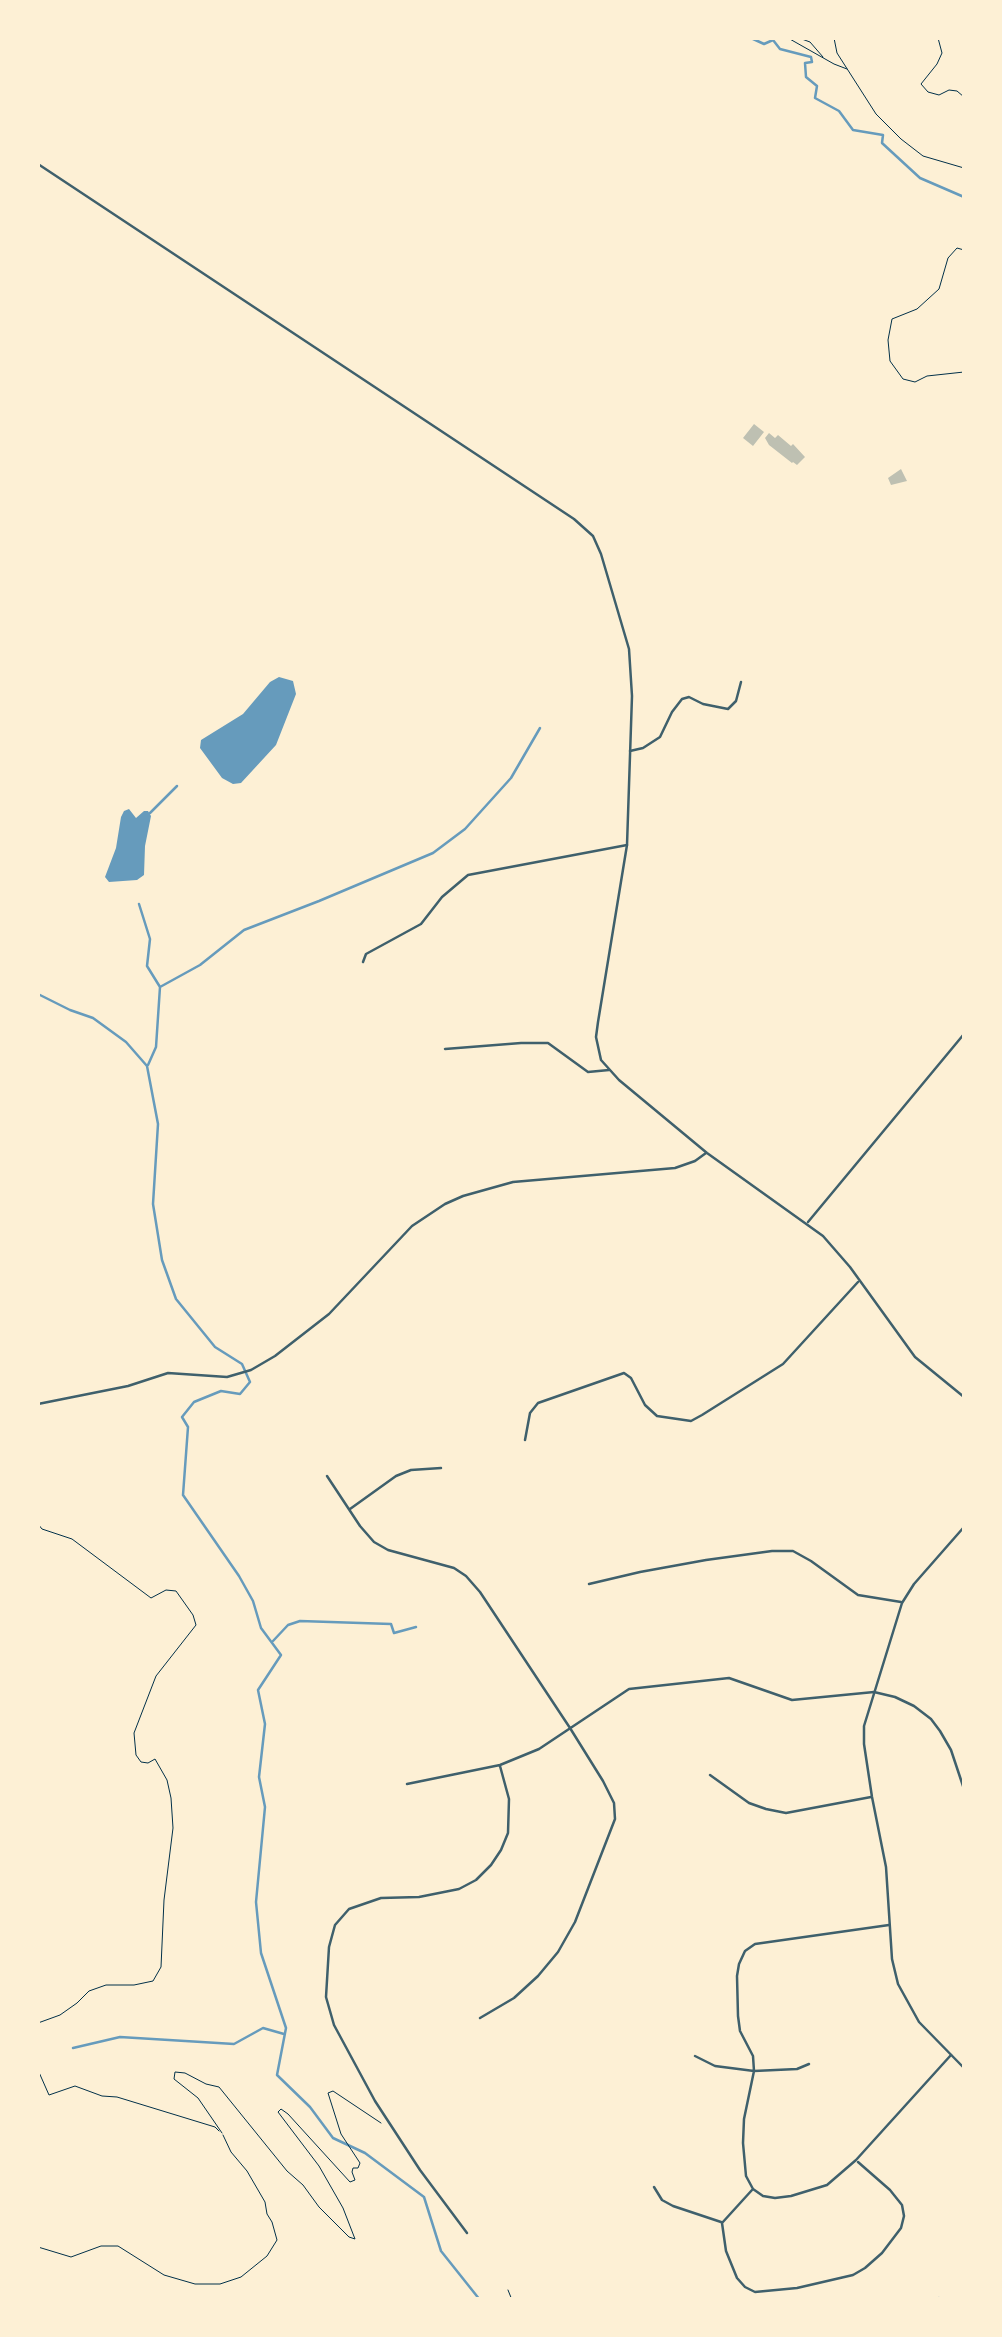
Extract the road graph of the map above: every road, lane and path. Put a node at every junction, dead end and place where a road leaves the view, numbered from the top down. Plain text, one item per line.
1 (788, 38) edge
2 (799, 38) edge
3 (834, 38) edge
4 (938, 38) edge
5 (824, 57) junction
6 (849, 69) junction
7 (964, 96) edge
8 (38, 164) edge
9 (964, 168) edge
10 (964, 250) edge
11 (964, 372) edge
12 (740, 682) dead end
13 (630, 751) junction
14 (627, 845) junction
15 (364, 962) dead end
16 (964, 1034) edge
17 (445, 1049) dead end
18 (609, 1070) junction
19 (707, 1152) junction
20 (807, 1224) junction
21 (860, 1281) junction
22 (964, 1397) edge
23 (38, 1404) edge
24 (524, 1440) dead end
25 (441, 1468) dead end
26 (327, 1476) dead end
27 (349, 1510) junction
28 (38, 1524) edge
29 (964, 1527) edge
30 (589, 1584) dead end
31 (902, 1602) junction
32 (874, 1692) junction
33 (570, 1728) junction
34 (500, 1764) junction
35 (710, 1775) dead end
36 (407, 1784) dead end
37 (964, 1788) edge
38 (872, 1797) junction
39 (890, 1925) junction
40 (480, 2018) dead end
41 (38, 2023) edge
42 (951, 2055) junction
43 (695, 2056) dead end
44 (809, 2064) dead end
45 (964, 2068) edge
46 (38, 2070) edge
47 (754, 2071) junction
48 (383, 2124) dead end
49 (222, 2133) junction
50 (856, 2160) junction
51 (654, 2187) dead end
52 (752, 2188) junction
53 (722, 2223) junction
54 (467, 2233) dead end
55 (38, 2247) edge
56 (508, 2290) dead end
57 (512, 2300) edge

1 - 5 path
2 - 5 path
3 - 6 path
4 - 7 path
5 - 6 path
6 - 9 path
8 - 13 street
10 - 11 path
12 - 13 street
13 - 14 street
14 - 15 street
14 - 18 street
16 - 20 street
17 - 18 street
18 - 19 street
19 - 20 street
19 - 23 street
20 - 21 street
21 - 22 street
21 - 24 street
25 - 27 street
26 - 27 street
27 - 33 street
28 - 41 path
29 - 31 street
30 - 31 street
31 - 32 street
32 - 33 street
32 - 37 street
32 - 38 street
33 - 34 street
33 - 40 street
34 - 36 street
34 - 54 street
35 - 38 street
38 - 39 street
39 - 42 street
39 - 47 street
42 - 45 street
42 - 50 street
43 - 47 street
44 - 47 street
46 - 49 path
47 - 52 street
48 - 49 path
49 - 55 path
50 - 52 street
50 - 53 street
51 - 53 street
52 - 53 street
56 - 57 path

